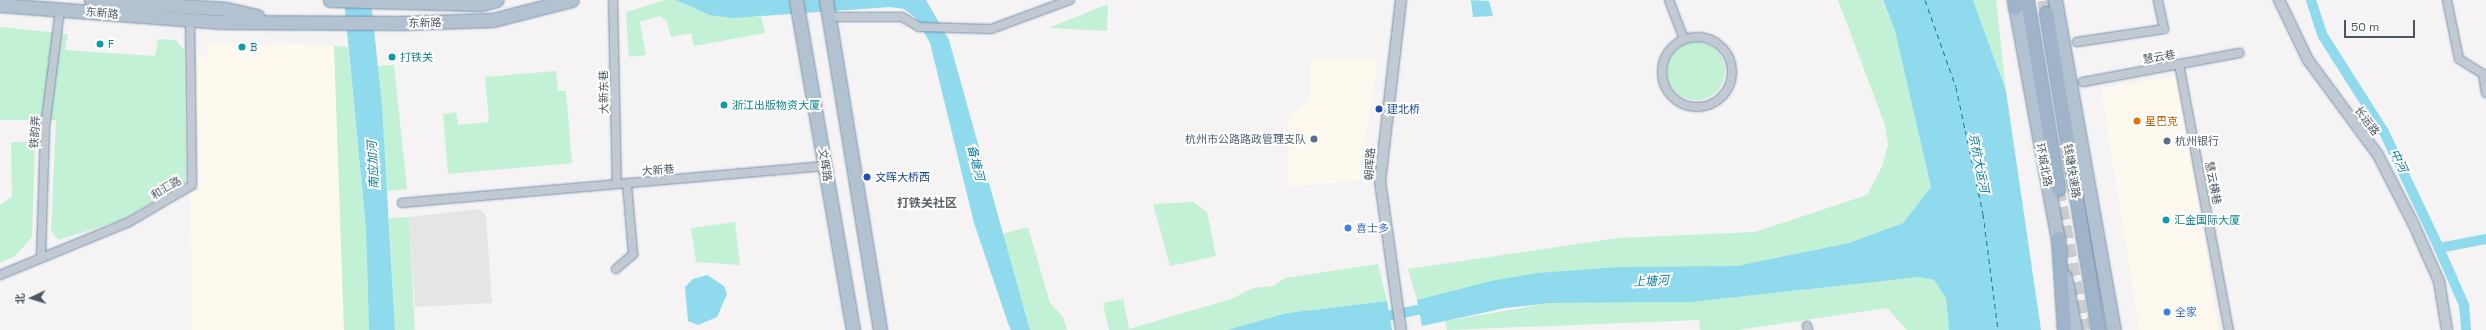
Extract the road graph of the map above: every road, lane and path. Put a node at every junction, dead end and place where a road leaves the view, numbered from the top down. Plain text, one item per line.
1 (91, 0) edge
2 (336, 0) edge
3 (496, 0) edge
4 (571, 0) edge
5 (613, 0) edge
6 (796, 0) edge
7 (826, 0) edge
8 (1070, 0) edge
9 (1401, 0) edge
10 (1669, 0) edge
11 (2027, 0) edge
12 (2055, 0) tunnel mouth
13 (2158, 0) edge
14 (2279, 0) edge
15 (2447, 0) edge
16 (2015, 3) edge
17 (0, 5) edge
18 (60, 10) junction
19 (2046, 13) tunnel mouth
20 (829, 17) junction
21 (190, 20) junction
22 (276, 21) junction
23 (1684, 39) junction
24 (2077, 42) dead end
25 (2239, 53) dead end
26 (2179, 64) junction
27 (2485, 74) edge
28 (2083, 82) dead end
29 (2486, 92) edge
30 (826, 166) junction
31 (617, 184) junction
32 (627, 184) junction
33 (2058, 188) tunnel mouth
34 (402, 203) dead end
35 (2058, 238) junction
36 (41, 257) junction
37 (616, 269) dead end
38 (0, 275) edge
39 (852, 330) edge
40 (880, 330) edge
41 (1401, 330) edge
42 (2064, 330) edge
43 (2075, 330) edge
44 (2099, 330) edge
45 (2114, 330) edge
46 (2229, 330) edge
47 (2447, 330) edge

1 - 22 main road, 东新路
2 - 3 main road, 东新路
4 - 22 main road, 东新路
5 - 31 street, 大新东巷
6 - 30 main road, 文晖路
7 - 20 main road
8 - 20 street
9 - 41 street, 朝晖路
10 - 23 street
11 - 33 highway, 钱塘快速路
12 - 45 main road
13 - 24 street
14 - 47 street, 长运路
15 - 27 street
16 - 35 main road, 环城北路
17 - 18 main road, 东新路
18 - 21 main road, 东新路
18 - 36 street, 铁韵弄
19 - 44 highway, 钱塘快速路
20 - 40 main road
21 - 22 main road, 东新路
21 - 36 street, 和汇路
23 - 23 street
25 - 26 street, 慧云巷
26 - 28 street, 慧云巷
26 - 46 street, 慧云横巷
27 - 29 street
30 - 32 street, 大新巷
30 - 39 main road, 文晖路
31 - 32 street, 大新巷
31 - 34 street, 大新巷
32 - 37 street
35 - 42 highway
35 - 43 main road, 环城北路
36 - 38 street, 和汇路

